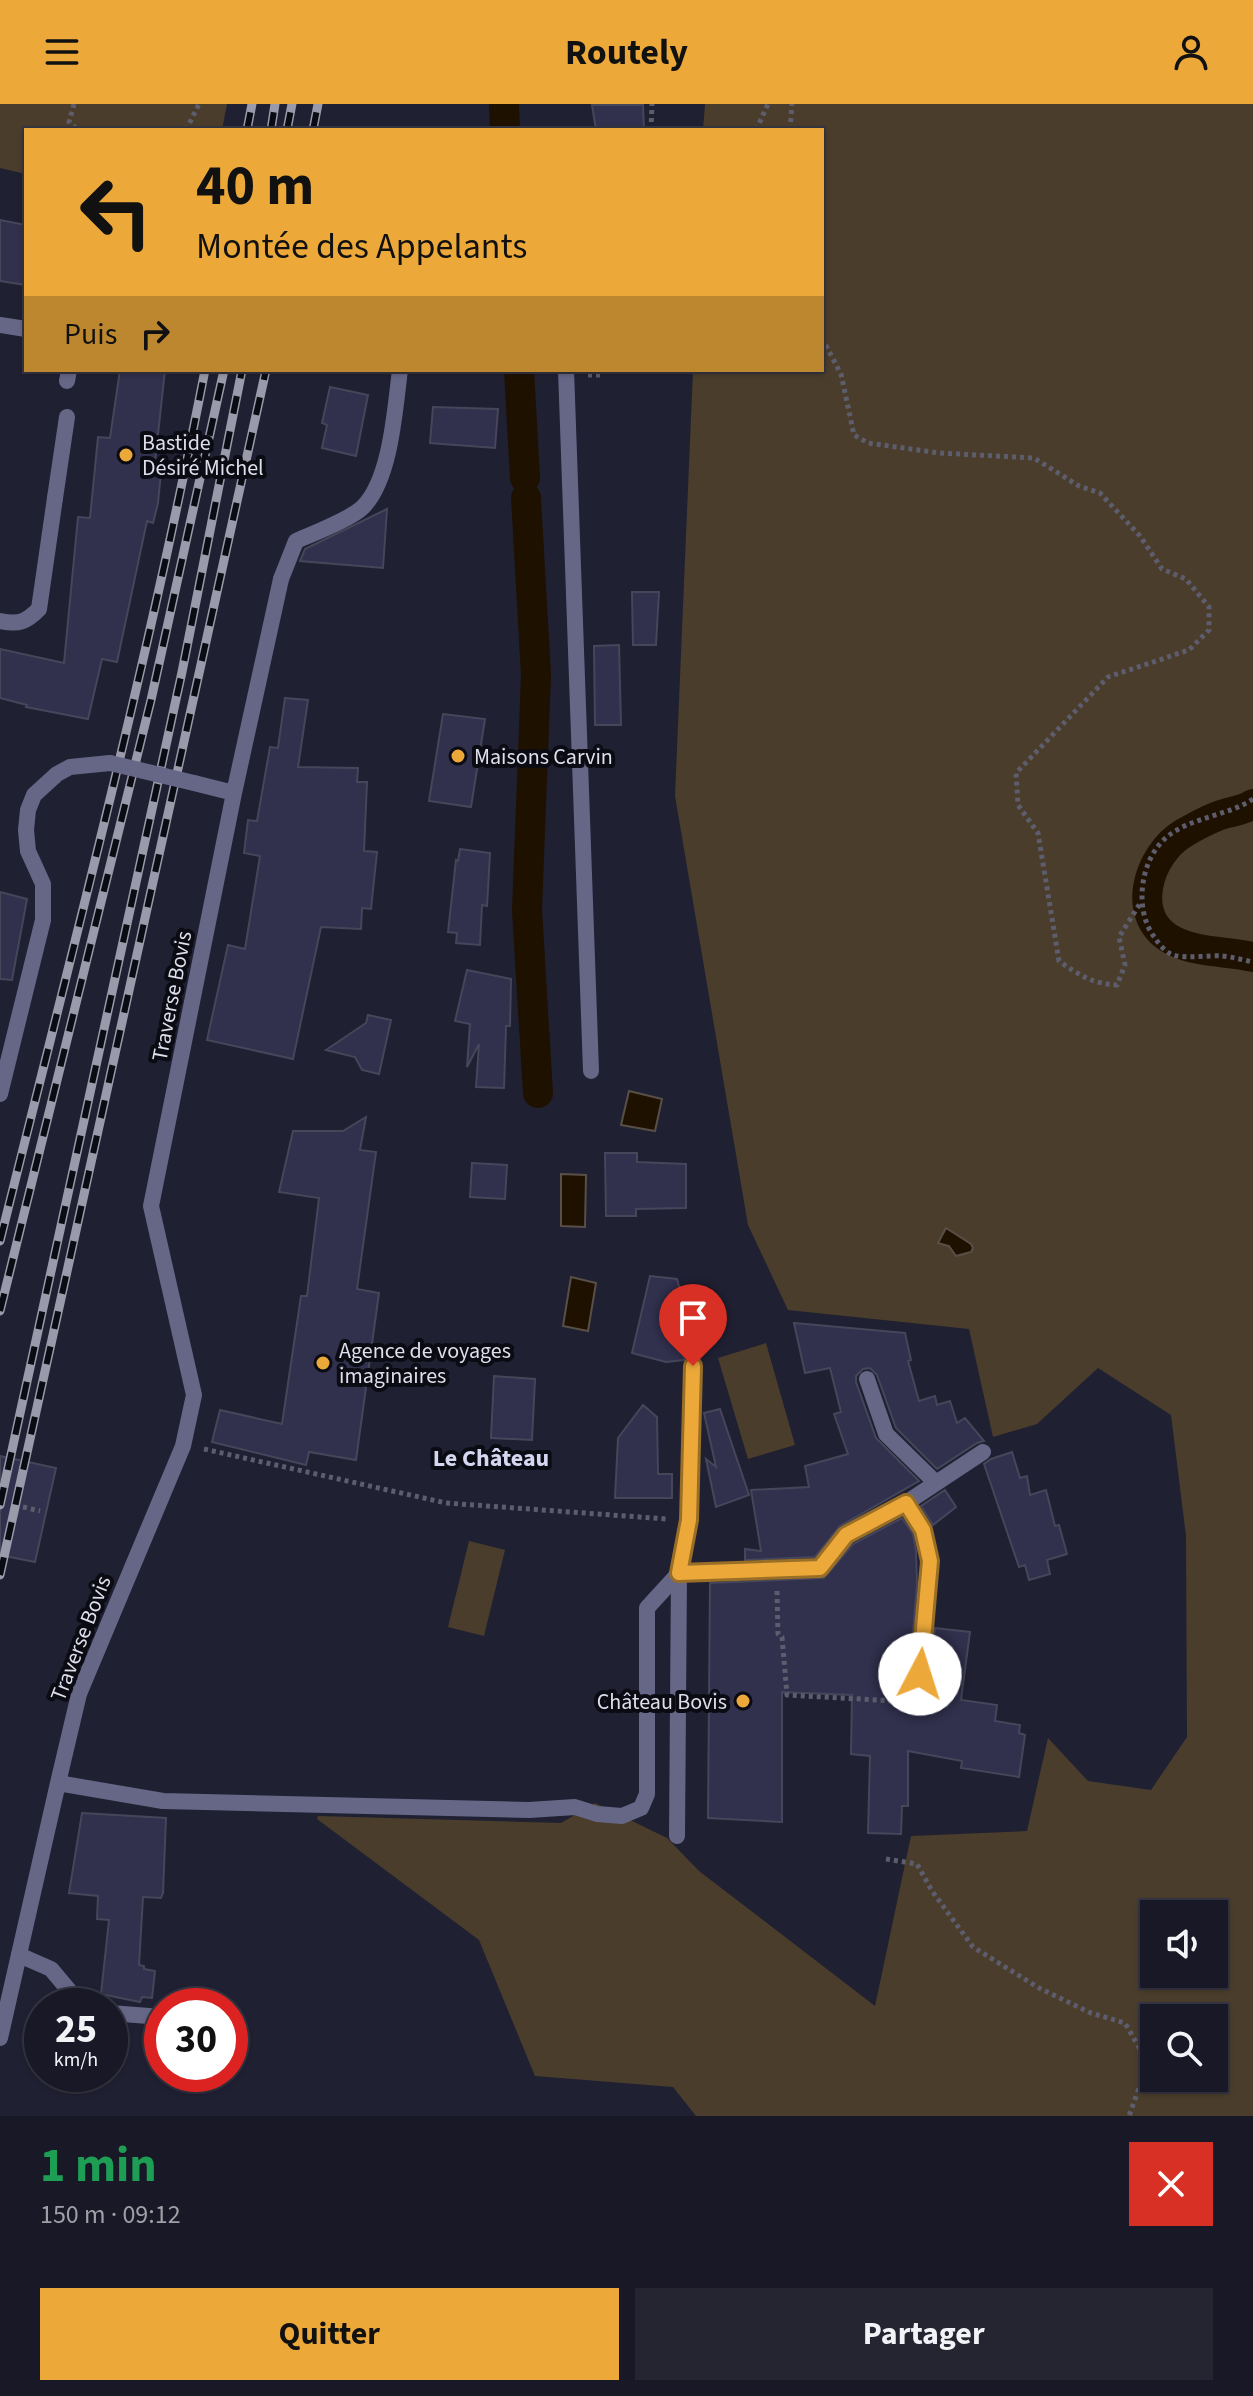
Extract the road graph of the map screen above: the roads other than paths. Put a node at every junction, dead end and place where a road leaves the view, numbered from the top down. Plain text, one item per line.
1 (0, 325) edge
2 (24, 329) edge
3 (400, 372) edge
4 (566, 372) edge
5 (67, 417) dead end
6 (0, 621) edge
7 (234, 793) junction
8 (591, 1071) dead end
9 (0, 1094) edge
10 (693, 1366) dead end
11 (867, 1379) dead end
12 (983, 1452) dead end
13 (936, 1483) junction
14 (906, 1503) junction
15 (679, 1573) junction
16 (917, 1702) road end
17 (58, 1783) junction
18 (677, 1836) dead end
19 (19, 1955) junction
20 (67, 1988) edge
21 (0, 2038) edge

1 - 2 street
3 - 7 street, Traverse Bovis
4 - 8 street
5 - 6 street
7 - 9 street, bridge
7 - 17 street, Traverse Bovis
10 - 15 street
11 - 13 street
12 - 13 street
13 - 14 street
14 - 15 street
14 - 16 street
15 - 17 street
15 - 18 street
17 - 19 street, Traverse Bovis
19 - 20 street
19 - 21 street, Traverse Bovis

